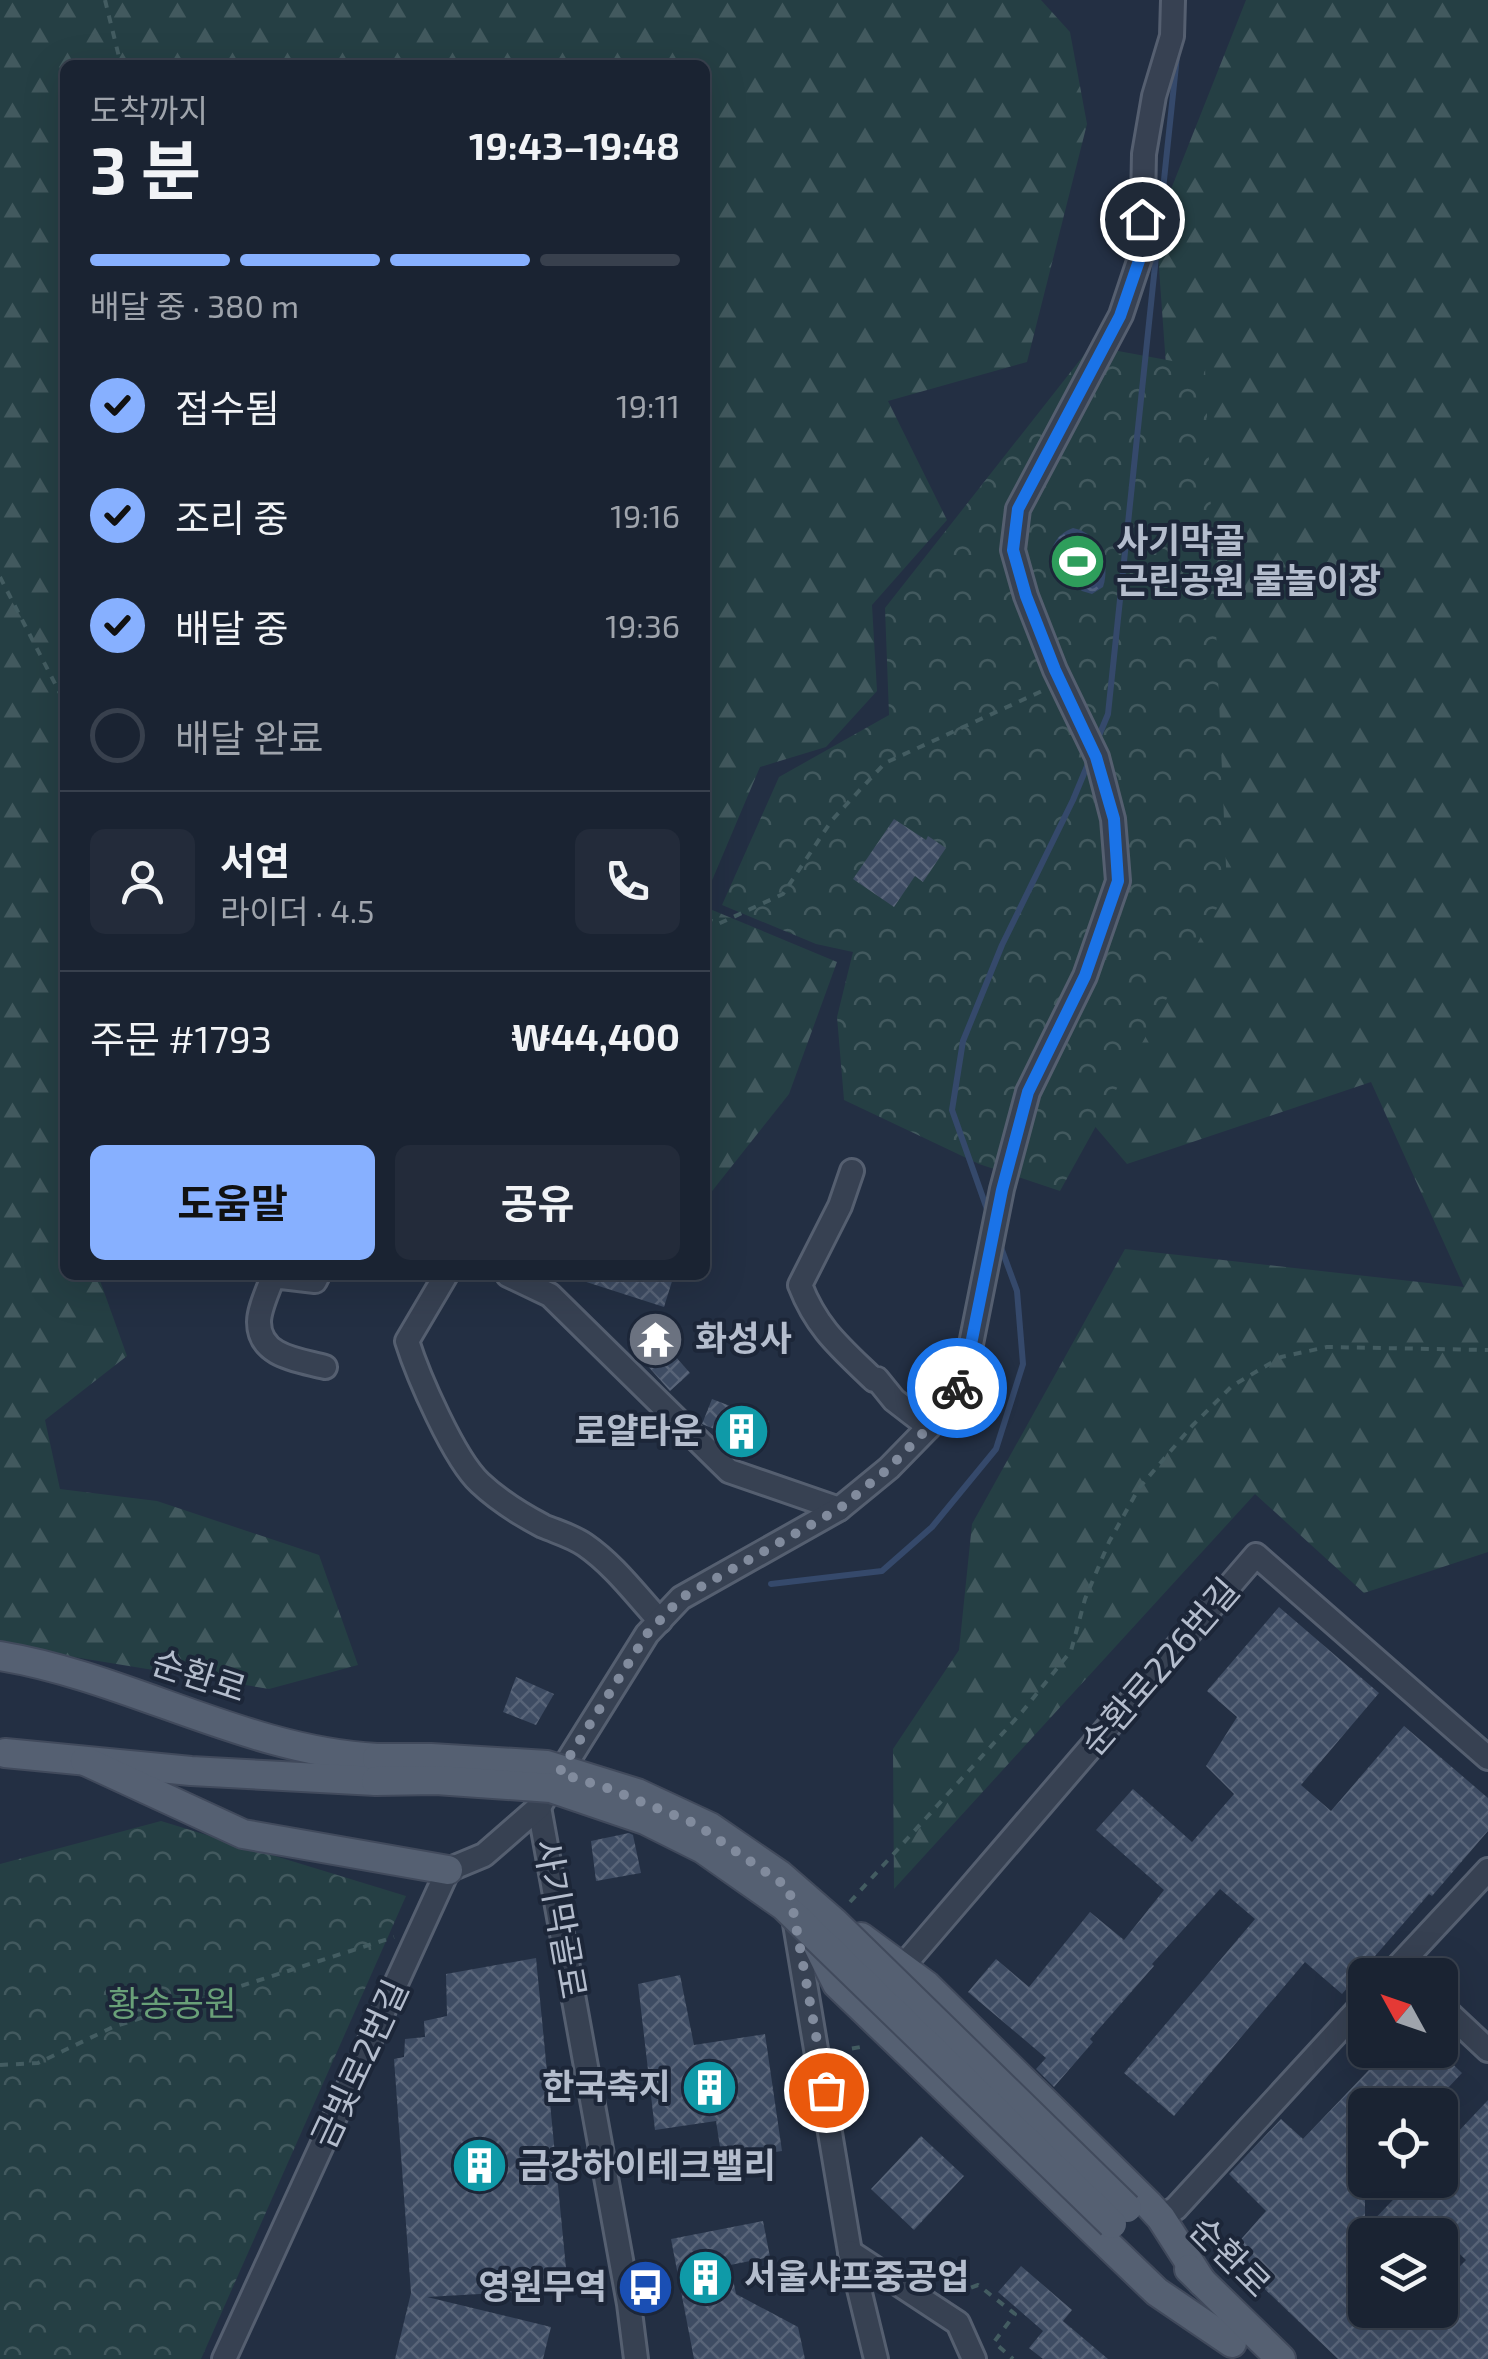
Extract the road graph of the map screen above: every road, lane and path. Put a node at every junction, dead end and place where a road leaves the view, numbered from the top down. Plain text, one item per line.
1 (105, 0) edge
2 (1174, 0) edge
3 (120, 60) edge
4 (0, 577) edge
5 (1062, 682) junction
6 (60, 693) edge
7 (710, 920) edge
8 (852, 1171) dead end
9 (271, 1280) edge
10 (443, 1280) edge
11 (519, 1280) edge
12 (1488, 1350) edge
13 (325, 1366) dead end
14 (929, 1427) junction
15 (839, 1509) junction
16 (660, 1621) junction
17 (0, 1656) edge
18 (5, 1753) dead end
19 (1488, 1758) edge
20 (85, 1760) junction
21 (376, 1769) junction
22 (559, 1773) junction
23 (540, 1807) junction
24 (448, 1870) junction
25 (1488, 1870) edge
26 (789, 1888) junction
27 (835, 1919) junction
28 (422, 1928) junction
29 (1411, 1958) edge
30 (904, 1966) junction
31 (1348, 2021) edge
32 (1458, 2022) edge
33 (880, 2044) dead end
34 (1488, 2050) edge
35 (839, 2064) dead end
36 (0, 2065) edge
37 (1119, 2216) junction
38 (1161, 2218) junction
39 (850, 2252) junction
40 (1202, 2282) junction
41 (1241, 2351) edge
42 (224, 2359) edge
43 (636, 2359) edge
44 (876, 2359) edge
45 (974, 2359) edge
46 (1281, 2359) edge

1 - 3 path
2 - 5 street, 사기막골로
4 - 6 path
5 - 7 path
5 - 14 street, 사기막골로
8 - 14 street
9 - 13 street
10 - 16 street
11 - 15 street
12 - 27 path
14 - 15 street, 사기막골로
15 - 16 street, 사기막골로
16 - 22 street, 사기막골로
17 - 21 main road, 순환로
18 - 20 main road
19 - 30 street, 순환로226번길
20 - 21 main road
20 - 24 main road
21 - 37 main road, bridge
22 - 23 street, 사기막골로
22 - 26 street
23 - 24 street
23 - 43 street, 사기막골로
24 - 28 street, 금빛로2번길
25 - 29 street
26 - 27 main road
26 - 39 street
26 - 41 main road
27 - 30 main road
28 - 36 path
28 - 42 street, 금빛로2번길
30 - 38 main road
31 - 38 street
32 - 34 street
33 - 35 path
37 - 40 main road, 순환로
37 - 41 main road, 순환로
38 - 40 main road
39 - 44 street
39 - 45 street
40 - 46 main road, 순환로

